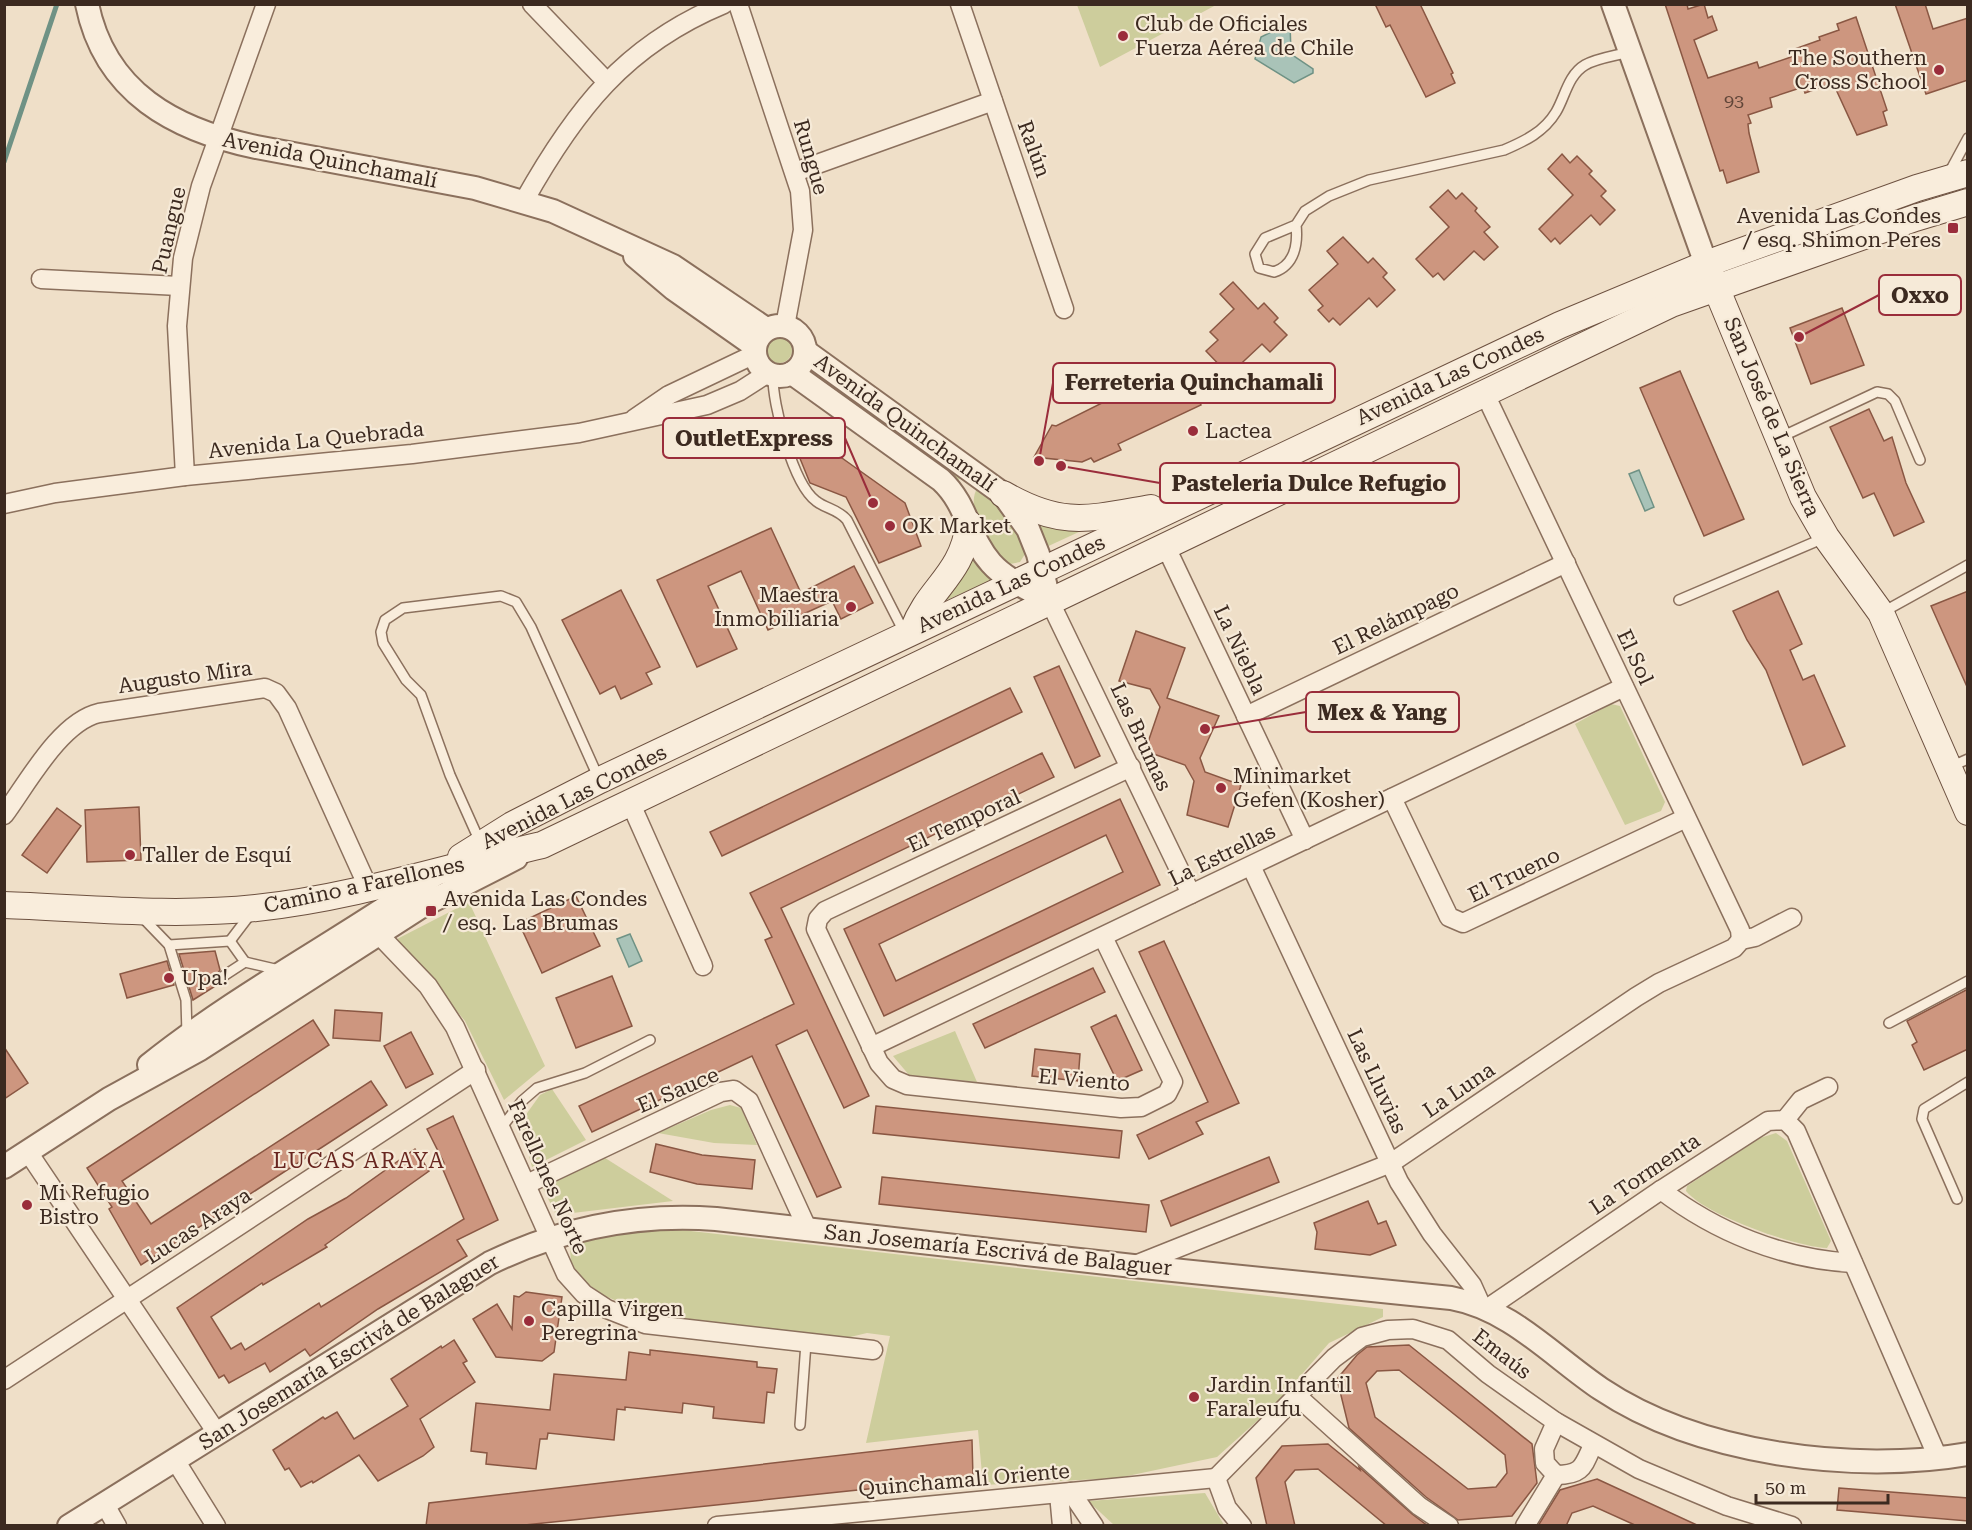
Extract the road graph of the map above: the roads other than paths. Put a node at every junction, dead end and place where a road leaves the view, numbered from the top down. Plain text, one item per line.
1 (87, 4) edge
2 (266, 4) edge
3 (532, 4) edge
4 (724, 4) edge
5 (738, 4) edge
6 (960, 4) edge
7 (1613, 4) edge
8 (1630, 51) junction
9 (606, 81) junction
10 (993, 101) junction
11 (1968, 138) edge
12 (219, 139) junction
13 (795, 172) junction
14 (1957, 176) edge
15 (524, 201) junction
16 (1968, 202) edge
17 (1296, 225) junction
18 (1711, 275) junction
19 (41, 279) dead end
20 (178, 286) junction
21 (1064, 309) dead end
22 (765, 339) junction
23 (805, 351) junction
24 (778, 374) junction
25 (1485, 394) junction
26 (632, 420) junction
27 (1779, 438) junction
28 (1920, 460) dead end
29 (185, 476) junction
30 (993, 487) junction
31 (1184, 502) junction
32 (4, 504) edge
33 (967, 516) junction
34 (1826, 537) junction
35 (1165, 545) junction
36 (1566, 563) junction
37 (1968, 565) edge
38 (1042, 570) junction
39 (1016, 582) junction
40 (1049, 600) junction
41 (1679, 600) dead end
42 (1881, 613) junction
43 (909, 632) junction
44 (1624, 687) junction
45 (1246, 716) junction
46 (1958, 764) edge
47 (1131, 767) junction
48 (600, 780) junction
49 (1392, 798) junction
50 (630, 802) junction
51 (1968, 812) edge
52 (4, 815) edge
53 (1686, 818) junction
54 (1305, 840) junction
55 (481, 844) junction
56 (542, 845) junction
57 (1251, 866) junction
58 (443, 868) junction
59 (368, 887) junction
60 (1191, 894) junction
61 (4, 904) edge
62 (134, 909) junction
63 (255, 909) junction
64 (1792, 918) dead end
65 (375, 925) junction
66 (1103, 937) junction
67 (1741, 940) junction
68 (230, 941) junction
69 (170, 945) junction
70 (245, 962) junction
71 (702, 966) dead end
72 (284, 972) junction
73 (222, 977) dead end
74 (1968, 981) edge
75 (1889, 1023) dead end
76 (187, 1034) junction
77 (650, 1040) dead end
78 (871, 1047) junction
79 (476, 1070) junction
80 (1968, 1082) edge
81 (1828, 1087) dead end
82 (109, 1099) junction
83 (1785, 1120) junction
84 (502, 1127) junction
85 (28, 1152) junction
86 (1391, 1163) junction
87 (4, 1167) edge
88 (527, 1184) junction
89 (1661, 1190) junction
90 (1957, 1199) dead end
91 (807, 1228) junction
92 (549, 1238) junction
93 (1852, 1263) junction
94 (1133, 1266) junction
95 (128, 1299) junction
96 (1484, 1307) junction
97 (807, 1343) junction
98 (873, 1350) dead end
99 (4, 1380) edge
100 (1297, 1396) junction
101 (1556, 1422) junction
102 (800, 1425) dead end
103 (217, 1433) junction
104 (1593, 1445) junction
105 (1968, 1454) edge
106 (1938, 1458) junction
107 (175, 1460) junction
108 (1556, 1475) junction
109 (1216, 1478) junction
110 (1065, 1493) junction
111 (104, 1503) junction
112 (833, 1520) edge
113 (798, 1522) edge
114 (1762, 1522) edge
115 (69, 1526) edge
116 (117, 1526) edge
117 (216, 1526) edge
118 (717, 1526) edge
119 (1062, 1526) edge
120 (1094, 1526) edge
121 (1242, 1526) edge
122 (1449, 1526) edge
123 (1525, 1526) edge
124 (1792, 1526) edge

1 - 12 street, Avenida Quinchamalí
2 - 12 street, Puangue
3 - 9 street
4 - 9 street
5 - 13 street, Rungue
6 - 10 street, Ralún
7 - 8 street, San José de La Sierra
8 - 17 lane
8 - 18 street, San José de La Sierra
9 - 15 street
10 - 13 street
10 - 21 street, Ralún
11 - 14 lane
12 - 15 street, Avenida Quinchamalí
12 - 20 street, Puangue
13 - 22 street, Rungue
14 - 18 main road, Avenida Las Condes
15 - 22 street, Avenida Quinchamalí
16 - 18 main road, Avenida Las Condes
17 - 17 lane
18 - 25 main road, Avenida Las Condes
18 - 27 main road, San José de La Sierra
18 - 31 main road, Avenida Las Condes
19 - 20 street
20 - 29 street, Puangue
22 - 23 street, Avenida Quinchamalí
22 - 24 street, Avenida Quinchamalí
22 - 26 street, Avenida La Quebrada
23 - 24 street
23 - 30 street, Avenida Quinchamalí
24 - 26 street, Avenida La Quebrada
24 - 33 street, Avenida Quinchamalí
24 - 43 lane
25 - 35 main road, Avenida Las Condes
25 - 36 street, El Sol
26 - 29 street, Avenida La Quebrada
27 - 28 lane
27 - 34 main road, San José de La Sierra
29 - 32 street, Avenida La Quebrada
30 - 31 main road
30 - 33 street
30 - 38 street, Avenida Quinchamalí
31 - 38 main road, Avenida Las Condes
33 - 39 street, Avenida Quinchamalí
33 - 43 main road
34 - 41 lane
34 - 42 main road, San José de La Sierra
35 - 40 main road, Avenida Las Condes
35 - 45 street, La Niebla
36 - 44 street, El Sol
36 - 45 street, El Relámpago
37 - 42 lane
38 - 39 main road, Avenida Las Condes
38 - 40 street, Avenida Quinchamalí
39 - 40 street, Avenida Quinchamalí
39 - 43 main road, Avenida Las Condes
40 - 47 street, Las Brumas
40 - 50 main road, Avenida Las Condes
42 - 46 main road, San José de La Sierra
43 - 48 main road, Avenida Las Condes
44 - 49 street, La Estrellas
44 - 53 street, El Sol
45 - 54 street, La Niebla
46 - 51 main road, San José de La Sierra
47 - 60 street, Las Brumas
47 - 78 street, El Temporal
48 - 55 main road, Avenida Las Condes
48 - 55 lane
49 - 53 street, El Trueno
49 - 54 street, La Estrellas
50 - 56 main road, Avenida Las Condes
50 - 71 street
52 - 59 street, Augusto Mira
53 - 67 street, El Sol
54 - 57 street, La Estrellas
55 - 58 main road, Avenida Las Condes
56 - 58 main road, Camino a Farellones
56 - 65 street, Avenida Las Condes
57 - 60 street, La Estrellas
57 - 86 street, Las Lluvias
58 - 59 main road, Camino a Farellones
58 - 65 street, Avenida Las Condes
59 - 63 main road, Camino a Farellones
60 - 66 street, La Estrellas
61 - 62 main road, Camino a Farellones
62 - 63 main road, Camino a Farellones
62 - 69 lane
63 - 68 lane
64 - 67 street, La Luna
65 - 72 street, Avenida Las Condes
65 - 79 street, Farellones Norte
65 - 82 street, Avenida Las Condes
66 - 78 street, La Estrellas
66 - 78 street, El Viento
67 - 86 street, La Luna
68 - 69 lane
68 - 70 lane
69 - 76 lane
70 - 72 lane
70 - 73 lane
72 - 76 street, Avenida Las Condes
74 - 75 lane
76 - 82 street, Avenida Las Condes
77 - 84 lane
79 - 84 street, Farellones Norte
79 - 95 street, Lucas Araya
80 - 90 lane
81 - 83 street
82 - 85 street, Avenida Las Condes
83 - 89 street, La Tormenta
83 - 93 street
84 - 88 street, Farellones Norte
85 - 87 street, Avenida Las Condes
85 - 95 street
86 - 94 street, La Luna
86 - 96 street, Las Lluvias
88 - 91 street, El Sauce
88 - 92 street, Farellones Norte
89 - 93 street
89 - 96 street, La Tormenta
91 - 92 street, San Josemaría Escrivá de Balaguer
91 - 94 street, San Josemaría Escrivá de Balaguer
92 - 97 street, Farellones Norte
92 - 103 street, San Josemaría Escrivá de Balaguer
93 - 106 street
94 - 96 street, San Josemaría Escrivá de Balaguer
95 - 99 street, Lucas Araya
95 - 103 street
96 - 106 street, San Josemaría Escrivá de Balaguer
97 - 98 street, Farellones Norte
97 - 102 lane
100 - 101 street, Emaús
100 - 109 street, Emaús
100 - 122 street
101 - 104 street, Emaús
101 - 108 street
103 - 107 street, San Josemaría Escrivá de Balaguer
104 - 108 street
104 - 114 street, Emaús
105 - 106 street, San Josemaría Escrivá de Balaguer
107 - 111 street, San Josemaría Escrivá de Balaguer
107 - 117 street
108 - 123 street
109 - 110 street, Quinchamalí Oriente
109 - 121 street
110 - 112 street, Quinchamalí Oriente
110 - 119 street
110 - 120 street
111 - 115 street, San Josemaría Escrivá de Balaguer
111 - 116 street
112 - 113 street, Quinchamalí Oriente
113 - 118 street, Quinchamalí Oriente
114 - 124 street, Emaús

